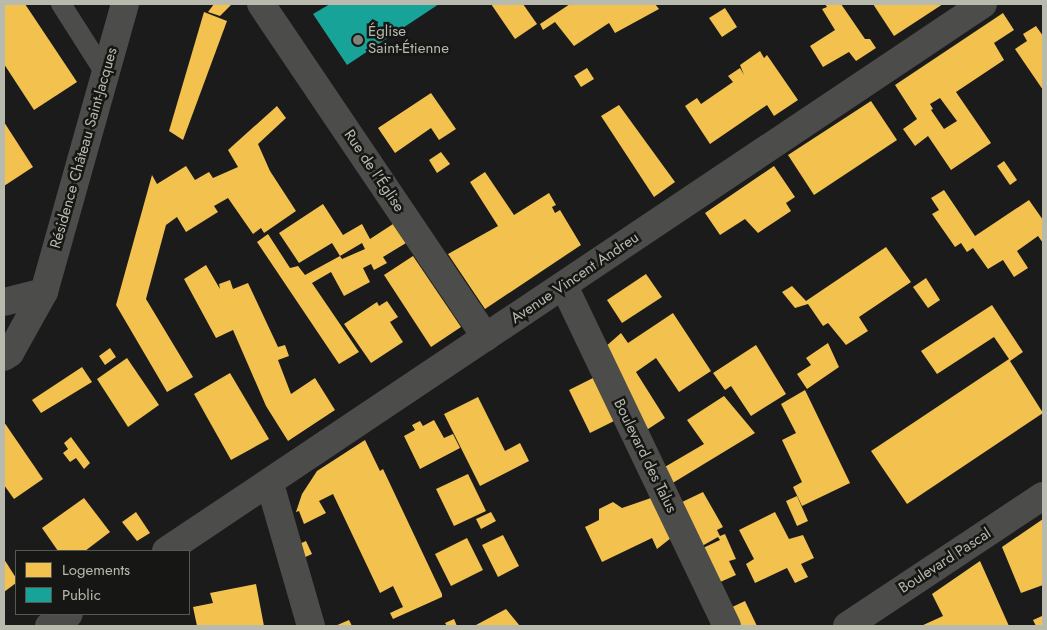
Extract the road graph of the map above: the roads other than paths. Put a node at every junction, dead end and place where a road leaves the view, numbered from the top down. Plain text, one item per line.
1 (62, 4) edge
2 (125, 4) edge
3 (261, 4) edge
4 (984, 4) edge
5 (105, 73) junction
6 (564, 286) junction
7 (44, 292) junction
8 (4, 302) edge
9 (486, 338) junction
10 (4, 357) edge
11 (270, 484) junction
12 (1043, 496) edge
13 (168, 550) edge
14 (67, 615) edge
15 (49, 626) edge
16 (312, 626) edge
17 (726, 626) edge
18 (847, 626) edge

1 - 5 lane
2 - 5 street, Résidence Château Saint-Jacques
3 - 9 street, Rue de l'Église
4 - 6 street, Avenue Vincent Andreu
5 - 7 street, Résidence Château Saint-Jacques
6 - 9 street, Avenue Vincent Andreu
6 - 17 street, Boulevard des Talus
7 - 8 street
7 - 10 street, Résidence Château Saint-Jacques
9 - 11 street, Avenue Vincent Andreu
11 - 13 street, Avenue Vincent Andreu
11 - 16 street
12 - 18 street, Boulevard Pascal
14 - 15 street

